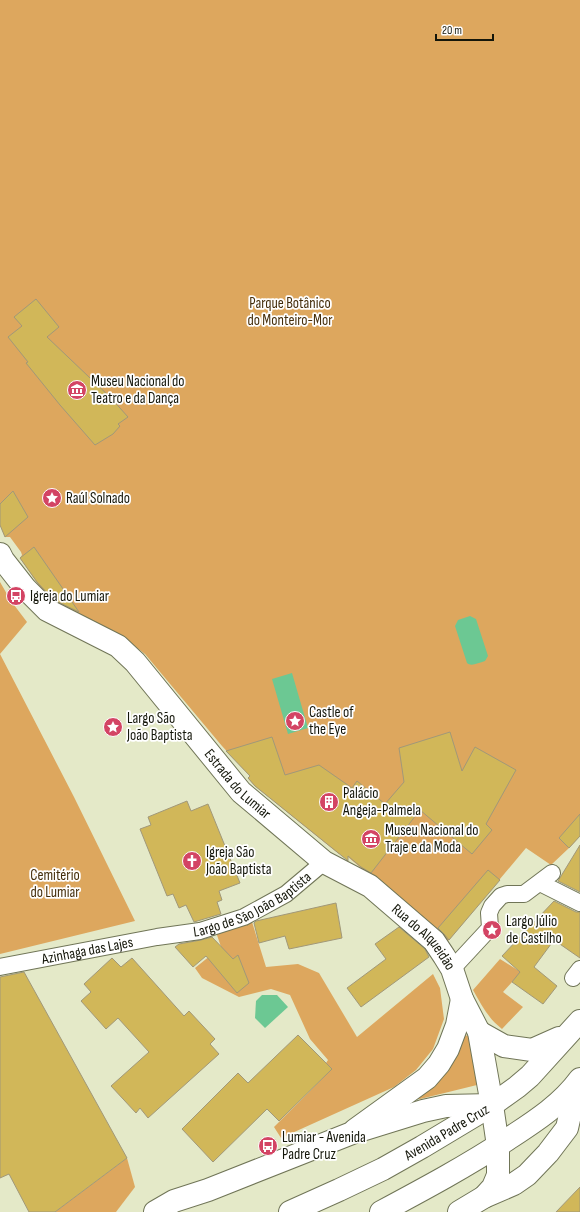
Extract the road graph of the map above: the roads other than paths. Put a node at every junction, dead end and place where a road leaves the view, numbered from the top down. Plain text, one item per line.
1 (0, 554) edge
2 (324, 862) junction
3 (370, 886) joint
4 (580, 904) edge
5 (174, 934) joint
6 (0, 967) edge
7 (452, 969) junction
8 (462, 999) junction
9 (574, 1027) edge
10 (479, 1032) junction
11 (578, 1082) edge
12 (492, 1105) junction
13 (574, 1123) edge
14 (352, 1133) junction
15 (498, 1146) junction
16 (208, 1190) junction
17 (484, 1198) junction
18 (156, 1212) edge
19 (181, 1212) edge
20 (290, 1212) edge
21 (381, 1212) edge
22 (459, 1212) edge

1 - 2 main road, Estrada do Lumiar
2 - 3 main road, Estrada do Lumiar
2 - 5 street, Largo de São João Baptista
3 - 7 main road, Rua do Alqueidão
4 - 7 street
5 - 6 street, Azinhaga das Lajes
7 - 8 main road, Rua do Alqueidão
8 - 10 main road, Rua do Alqueidão
8 - 14 main road
9 - 10 main road
9 - 12 main road, Avenida Padre Cruz
10 - 12 main road, Rua do Alqueidão
11 - 13 main road
11 - 15 main road
12 - 14 main road
12 - 15 main road, Rua do Alqueidão
12 - 20 main road, Avenida Padre Cruz
13 - 17 main road
14 - 16 main road
15 - 17 main road, Rua do Alqueidão
15 - 21 main road
16 - 18 main road
16 - 19 main road
17 - 22 main road

